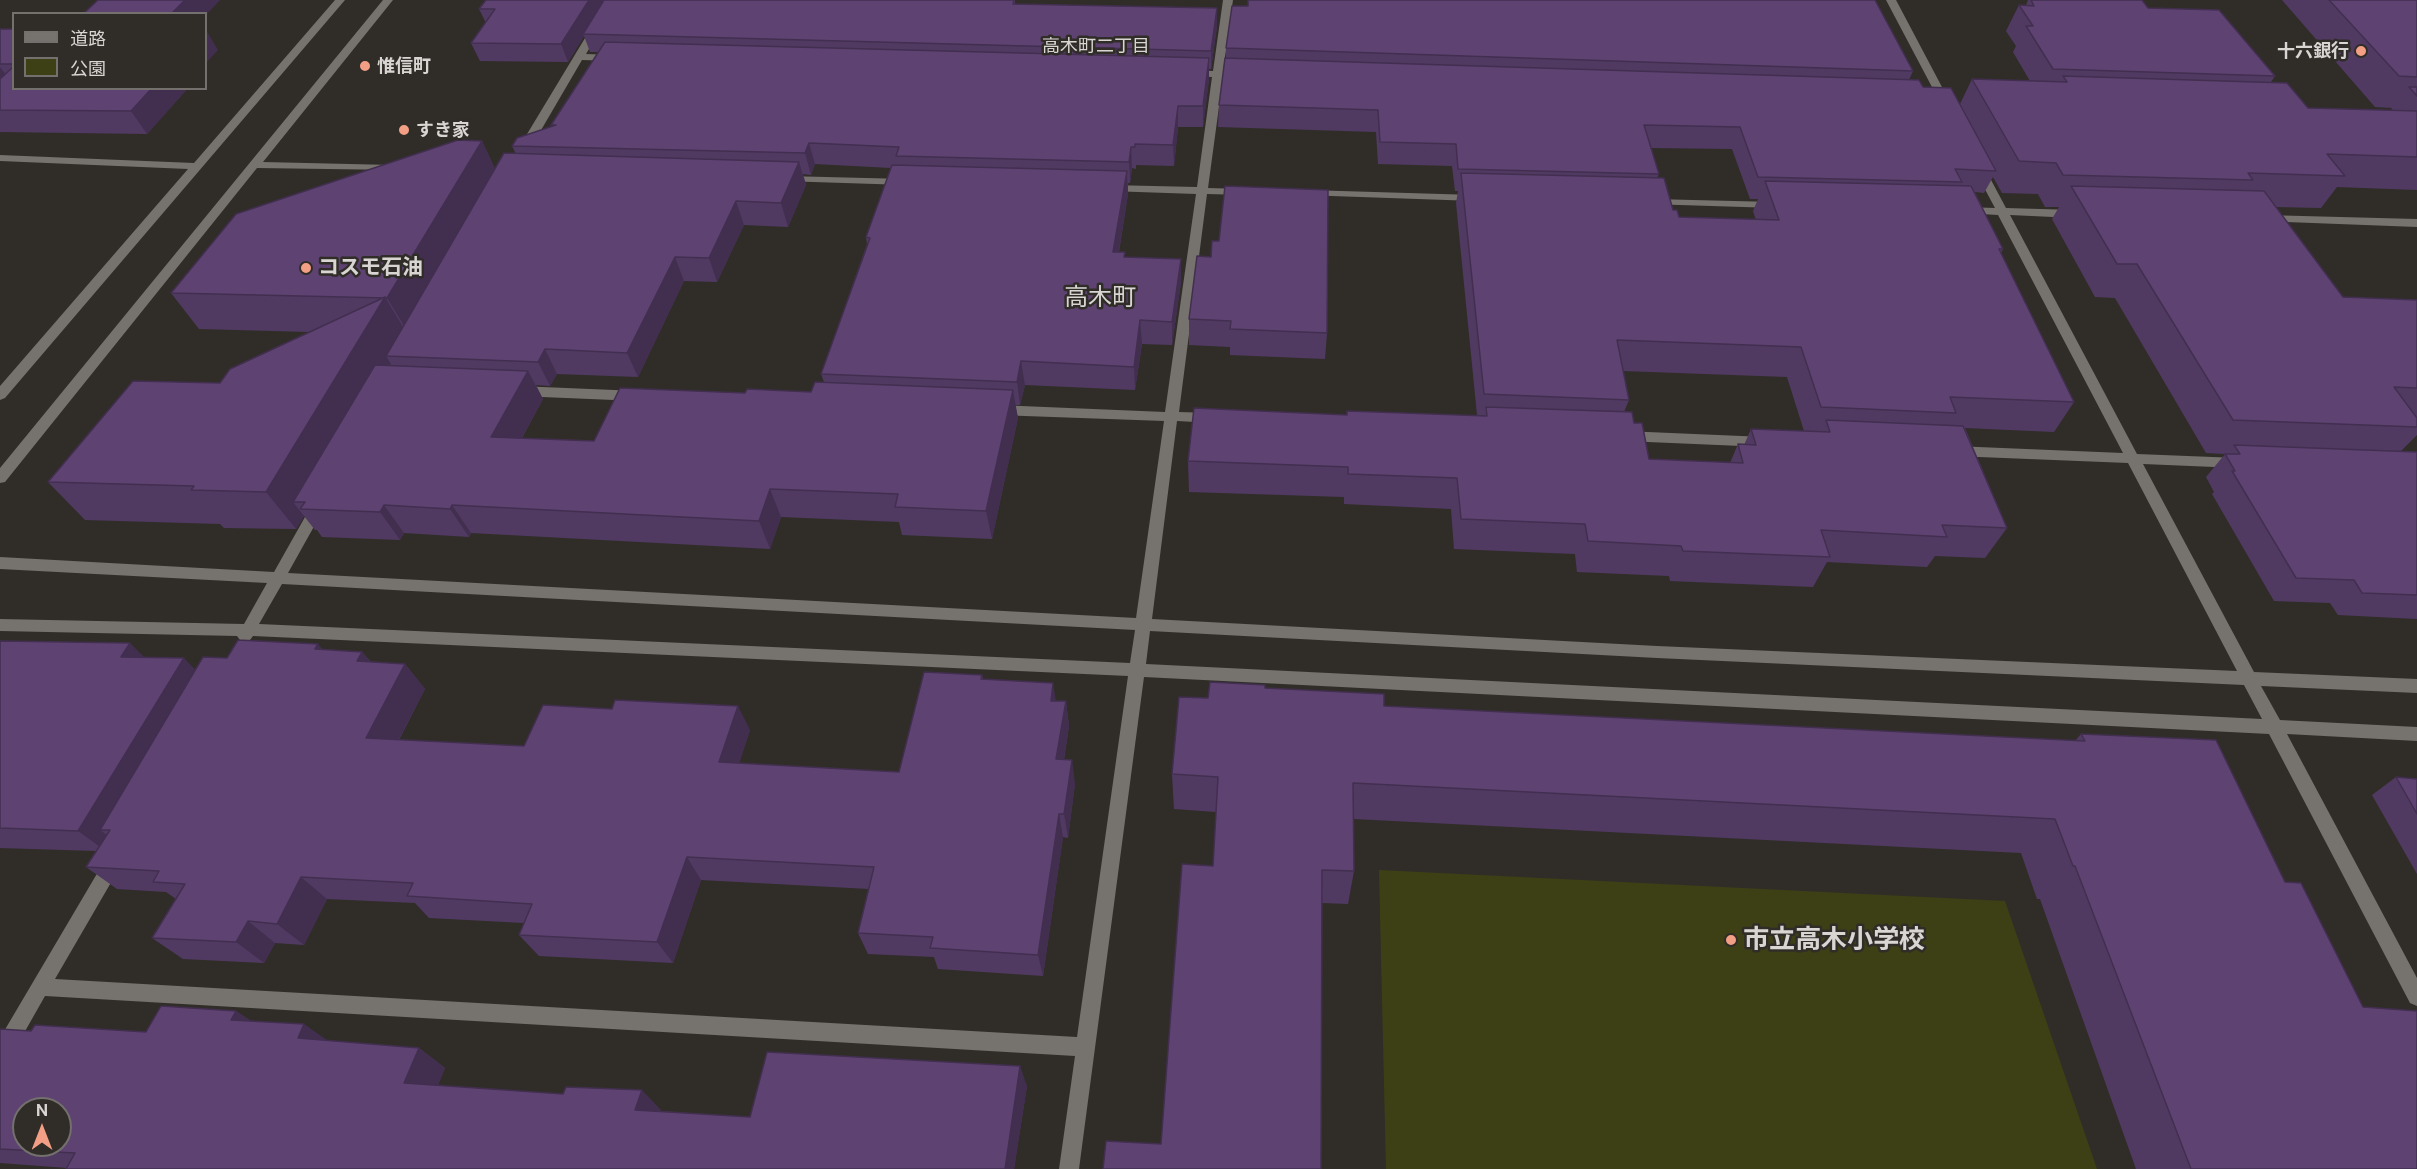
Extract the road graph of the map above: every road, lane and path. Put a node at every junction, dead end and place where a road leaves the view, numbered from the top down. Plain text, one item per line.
1 (340, 0) edge
2 (388, 0) edge
3 (614, 0) edge
4 (1228, 0) edge
5 (1891, 0) edge
6 (579, 57) junction
7 (626, 58) edge
8 (1182, 73) edge
9 (1218, 74) junction
10 (1254, 75) edge
11 (1954, 120) edge
12 (1970, 150) edge
13 (0, 158) edge
14 (516, 162) edge
15 (256, 165) junction
16 (196, 166) junction
17 (406, 169) edge
18 (773, 179) edge
19 (916, 183) edge
20 (1095, 188) edge
21 (1202, 190) junction
22 (1262, 192) edge
23 (1298, 193) edge
24 (1489, 198) edge
25 (1644, 202) edge
26 (1787, 206) edge
27 (1955, 210) edge
28 (2002, 212) junction
29 (2085, 214) edge
30 (2251, 219) edge
31 (2417, 223) edge
32 (505, 390) edge
33 (0, 395) edge
34 (648, 396) edge
35 (981, 409) edge
36 (1171, 417) junction
37 (1231, 419) edge
38 (1610, 436) edge
39 (1777, 443) edge
40 (1943, 450) edge
41 (2133, 459) junction
42 (2251, 463) edge
43 (0, 478) edge
44 (323, 497) edge
45 (0, 563) edge
46 (277, 579) junction
47 (1143, 624) junction
48 (0, 625) edge
49 (248, 630) junction
50 (236, 650) edge
51 (1137, 670) junction
52 (2249, 678) junction
53 (2417, 686) edge
54 (2275, 728) junction
55 (2417, 734) edge
56 (124, 844) edge
57 (41, 987) junction
58 (2417, 997) edge
59 (1086, 1047) junction
60 (0, 1056) edge
61 (1069, 1169) edge

1 - 16 street
2 - 15 street
3 - 6 street
4 - 9 street
5 - 11 street
6 - 7 street
6 - 14 street
8 - 9 street
9 - 10 street
9 - 21 street
12 - 28 street
13 - 16 street
15 - 17 street
15 - 43 street
16 - 33 street
18 - 19 street
20 - 21 street
21 - 22 street
21 - 36 street
23 - 24 street
25 - 26 street
27 - 28 street
28 - 29 street
28 - 41 street
30 - 31 street
32 - 34 street
35 - 36 street
36 - 37 street
36 - 47 street
38 - 39 street
40 - 41 street
41 - 42 street
41 - 52 street
44 - 46 street
45 - 46 street
46 - 47 street
46 - 49 street
47 - 51 street
47 - 52 street
48 - 49 street
49 - 50 street
49 - 51 street
51 - 54 street
51 - 59 street
52 - 53 street
52 - 54 street
54 - 55 street
54 - 58 street
56 - 57 street
57 - 59 street
57 - 60 street
59 - 61 street

